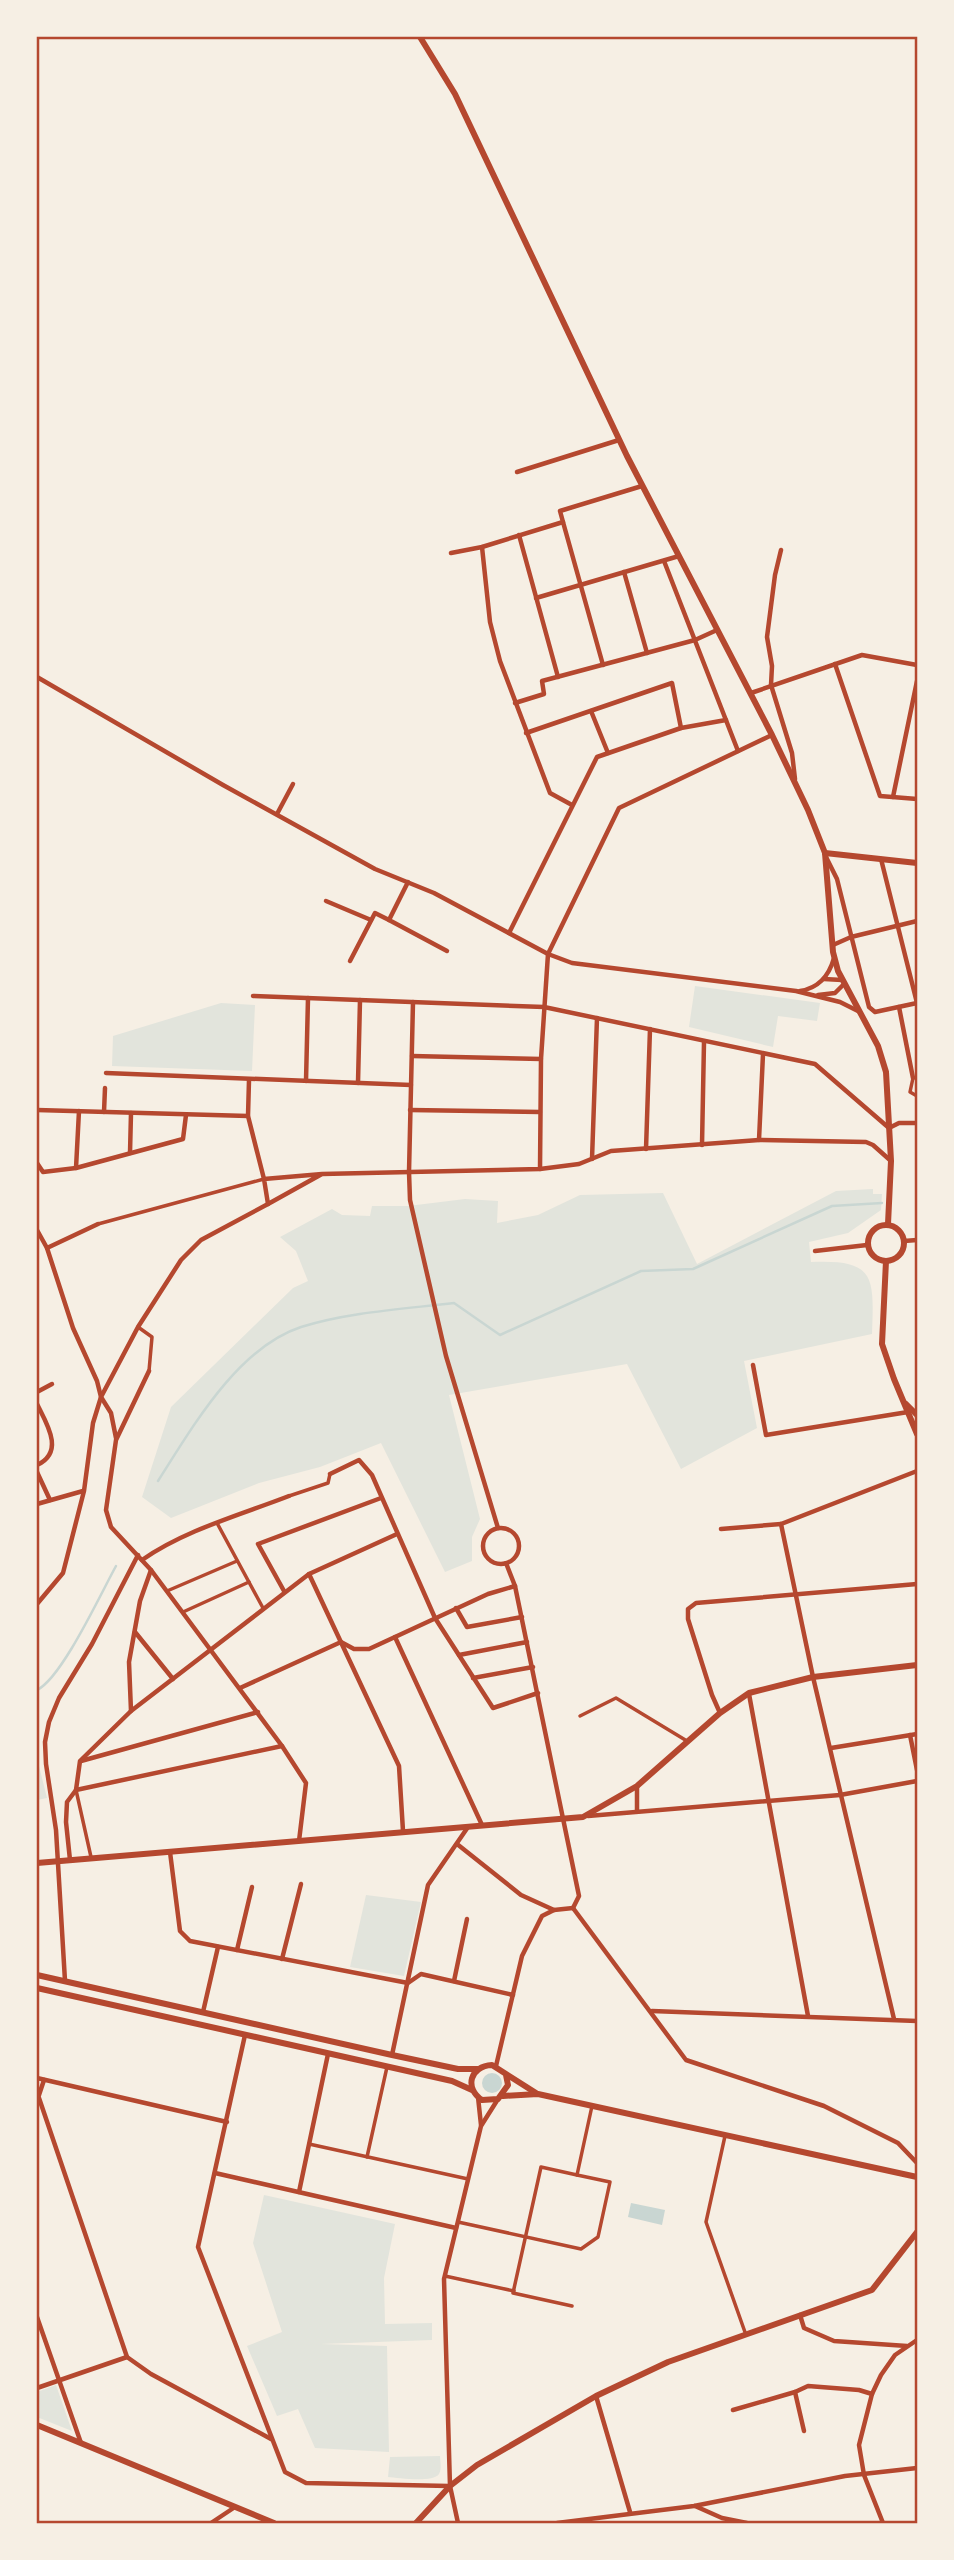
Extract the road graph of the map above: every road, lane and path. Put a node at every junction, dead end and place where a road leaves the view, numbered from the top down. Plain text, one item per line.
1 (421, 37) edge
2 (619, 440) junction
3 (517, 472) dead end
4 (642, 486) junction
5 (563, 522) junction
6 (519, 535) junction
7 (482, 547) junction
8 (781, 550) dead end
9 (451, 553) dead end
10 (679, 556) junction
11 (664, 561) junction
12 (624, 572) junction
13 (581, 585) junction
14 (537, 598) junction
15 (717, 630) junction
16 (695, 640) junction
17 (647, 653) junction
18 (835, 664) junction
19 (603, 665) junction
20 (917, 665) edge
21 (37, 677) edge
22 (558, 677) junction
23 (917, 681) edge
24 (772, 685) junction
25 (750, 693) junction
26 (515, 703) junction
27 (591, 711) junction
28 (726, 720) junction
29 (681, 728) junction
30 (526, 733) junction
31 (772, 735) junction
32 (737, 751) junction
33 (608, 753) junction
34 (293, 784) dead end
35 (796, 785) junction
36 (893, 797) junction
37 (917, 799) edge
38 (572, 805) junction
39 (277, 814) junction
40 (825, 853) junction
41 (881, 859) junction
42 (917, 863) edge
43 (408, 882) junction
44 (326, 901) dead end
45 (371, 920) junction
46 (388, 920) junction
47 (917, 921) edge
48 (898, 926) junction
49 (509, 933) junction
50 (851, 937) junction
51 (833, 945) junction
52 (447, 951) dead end
53 (548, 954) junction
54 (835, 957) junction
55 (350, 961) dead end
56 (824, 979) junction
57 (844, 981) junction
58 (796, 991) junction
59 (811, 995) junction
60 (253, 996) dead end
61 (308, 998) junction
62 (360, 1000) junction
63 (413, 1002) junction
64 (917, 1003) edge
65 (544, 1007) junction
66 (900, 1007) junction
67 (597, 1018) junction
68 (865, 1019) junction
69 (650, 1029) junction
70 (704, 1042) junction
71 (763, 1054) junction
72 (411, 1056) junction
73 (541, 1059) junction
74 (914, 1062) edge
75 (106, 1073) dead end
76 (913, 1078) joint
77 (249, 1080) junction
78 (306, 1081) junction
79 (358, 1083) junction
80 (411, 1085) junction
81 (105, 1088) dead end
82 (917, 1096) edge
83 (37, 1110) edge
84 (410, 1110) junction
85 (79, 1111) junction
86 (104, 1112) junction
87 (540, 1112) junction
88 (131, 1113) junction
89 (186, 1115) junction
90 (248, 1116) junction
91 (917, 1123) edge
92 (889, 1128) junction
93 (759, 1140) junction
94 (702, 1144) junction
95 (646, 1149) junction
96 (130, 1153) junction
97 (592, 1158) junction
98 (891, 1161) junction
99 (37, 1163) edge
100 (76, 1168) junction
101 (540, 1169) junction
102 (409, 1172) junction
103 (322, 1174) junction
104 (264, 1179) junction
105 (268, 1204) junction
106 (98, 1224) joint
107 (888, 1224) junction
108 (37, 1230) edge
109 (917, 1240) edge
110 (904, 1241) junction
111 (867, 1245) junction
112 (47, 1248) junction
113 (815, 1251) dead end
114 (886, 1261) junction
115 (138, 1327) junction
116 (752, 1365) dead end
117 (149, 1371) joint
118 (52, 1384) dead end
119 (37, 1392) edge
120 (101, 1397) junction
121 (904, 1401) junction
122 (37, 1405) edge
123 (908, 1412) junction
124 (917, 1415) edge
125 (917, 1434) edge
126 (116, 1440) junction
127 (37, 1465) edge
128 (917, 1471) edge
129 (37, 1472) edge
130 (330, 1474) joint
131 (84, 1491) junction
132 (289, 1496) joint
133 (381, 1498) junction
134 (50, 1500) junction
135 (37, 1504) edge
136 (216, 1523) junction
137 (781, 1524) junction
138 (498, 1528) junction
139 (721, 1529) dead end
140 (397, 1534) junction
141 (140, 1558) junction
142 (237, 1561) junction
143 (506, 1563) junction
144 (151, 1570) junction
145 (309, 1574) junction
146 (249, 1582) junction
147 (917, 1584) edge
148 (515, 1586) junction
149 (167, 1591) junction
150 (284, 1591) junction
151 (795, 1595) junction
152 (37, 1604) edge
153 (263, 1608) junction
154 (456, 1608) junction
155 (183, 1612) junction
156 (522, 1617) junction
157 (435, 1618) junction
158 (135, 1631) junction
159 (395, 1637) junction
160 (341, 1642) junction
161 (527, 1642) junction
162 (212, 1650) junction
163 (459, 1655) junction
164 (917, 1665) edge
165 (533, 1667) junction
166 (813, 1677) junction
167 (473, 1678) junction
168 (173, 1679) junction
169 (240, 1688) junction
170 (538, 1693) junction
171 (749, 1693) junction
172 (131, 1711) junction
173 (258, 1712) junction
174 (720, 1713) junction
175 (580, 1716) dead end
176 (917, 1734) edge
177 (911, 1735) junction
178 (688, 1742) junction
179 (282, 1746) junction
180 (831, 1748) junction
181 (80, 1761) junction
182 (917, 1770) edge
183 (917, 1781) edge
184 (637, 1786) junction
185 (76, 1790) junction
186 (840, 1795) junction
187 (769, 1801) junction
188 (637, 1811) junction
189 (583, 1817) junction
190 (565, 1818) junction
191 (469, 1825) junction
192 (482, 1825) junction
193 (403, 1831) junction
194 (299, 1841) junction
195 (457, 1843) junction
196 (170, 1851) junction
197 (92, 1859) junction
198 (59, 1861) junction
199 (70, 1861) junction
200 (37, 1863) edge
201 (301, 1884) dead end
202 (252, 1887) dead end
203 (573, 1908) junction
204 (554, 1910) junction
205 (467, 1919) dead end
206 (218, 1947) junction
207 (237, 1950) junction
208 (282, 1959) junction
209 (37, 1975) edge
210 (65, 1981) junction
211 (454, 1981) junction
212 (408, 1983) junction
213 (37, 1988) edge
214 (513, 1995) junction
215 (651, 2011) junction
216 (203, 2012) junction
217 (808, 2017) junction
218 (894, 2019) junction
219 (917, 2021) edge
220 (245, 2035) junction
221 (328, 2054) junction
222 (392, 2055) junction
223 (496, 2066) junction
224 (387, 2067) junction
225 (478, 2069) junction
226 (506, 2075) junction
227 (37, 2078) edge
228 (44, 2080) junction
229 (472, 2090) junction
230 (538, 2094) junction
231 (478, 2097) junction
232 (500, 2097) junction
233 (38, 2098) edge
234 (592, 2106) junction
235 (227, 2122) junction
236 (481, 2126) junction
237 (725, 2136) junction
238 (309, 2144) junction
239 (367, 2157) junction
240 (917, 2164) edge
241 (215, 2173) junction
242 (578, 2175) junction
243 (917, 2177) edge
244 (468, 2179) junction
245 (299, 2192) junction
246 (457, 2225) junction
247 (917, 2232) edge
248 (526, 2237) junction
249 (445, 2276) junction
250 (514, 2291) junction
251 (572, 2306) dead end
252 (800, 2315) junction
253 (37, 2317) edge
254 (746, 2334) junction
255 (917, 2340) edge
256 (908, 2346) junction
257 (127, 2357) junction
258 (59, 2380) junction
259 (37, 2388) edge
260 (795, 2392) junction
261 (873, 2395) junction
262 (596, 2396) junction
263 (733, 2410) dead end
264 (37, 2425) edge
265 (804, 2431) dead end
266 (272, 2440) junction
267 (81, 2443) junction
268 (917, 2468) edge
269 (864, 2475) junction
270 (450, 2486) junction
271 (694, 2506) junction
272 (235, 2507) junction
273 (630, 2512) junction
274 (211, 2523) edge
275 (274, 2523) edge
276 (416, 2523) edge
277 (458, 2523) edge
278 (557, 2523) edge
279 (747, 2523) edge
280 (883, 2523) edge

1 - 2 main road
2 - 3 street
2 - 4 main road
4 - 5 street
4 - 10 main road
5 - 6 street
5 - 13 street
6 - 7 street
6 - 14 street
7 - 9 street
7 - 26 street
8 - 24 street
10 - 11 street
10 - 15 main road
11 - 12 street
11 - 16 street
12 - 13 street
12 - 17 street
13 - 14 street
13 - 19 street
14 - 22 street
15 - 16 street
15 - 25 main road
16 - 17 street
16 - 28 street
17 - 19 street
18 - 20 street
18 - 24 street
18 - 36 street
19 - 22 street
21 - 39 street
22 - 26 street
23 - 36 street
24 - 25 street
24 - 35 street
25 - 31 main road
26 - 30 street
27 - 29 street
27 - 30 street
27 - 33 street
28 - 29 street
28 - 32 street
29 - 33 street
30 - 38 street
31 - 32 street
31 - 35 main road
32 - 53 street
33 - 38 street
34 - 39 street
35 - 40 main road
36 - 37 street
38 - 49 street
39 - 43 street
40 - 41 main road
40 - 50 street
40 - 51 main road
41 - 42 main road
41 - 48 street
43 - 46 street
43 - 49 street
44 - 45 street
45 - 46 street
45 - 55 street
46 - 52 street
47 - 48 street
48 - 50 street
48 - 64 street
49 - 53 street
50 - 51 street
50 - 66 street
51 - 54 main road
53 - 58 street
53 - 65 street
54 - 56 street
54 - 57 main road
56 - 57 street
56 - 58 street
57 - 59 street
57 - 68 main road
58 - 59 street
59 - 68 street
60 - 61 street
61 - 62 street
61 - 78 street
62 - 63 street
62 - 79 street
63 - 65 street
63 - 72 street
64 - 66 street
65 - 67 street
65 - 73 street
66 - 74 street
67 - 69 street
67 - 97 street
68 - 92 main road
69 - 70 street
69 - 95 street
70 - 71 street
70 - 94 street
71 - 92 street
71 - 93 street
72 - 73 street
72 - 80 street
73 - 87 street
74 - 76 street
75 - 77 street
76 - 82 street
77 - 78 street
77 - 90 street
78 - 79 street
79 - 80 street
80 - 84 street
81 - 86 street
83 - 85 street
84 - 87 street
84 - 102 street
85 - 86 street
85 - 100 street
86 - 88 street
87 - 101 street
88 - 89 street
88 - 96 street
89 - 90 street
89 - 96 street
90 - 104 street
91 - 92 street
92 - 98 main road
93 - 94 street
93 - 98 street
94 - 95 street
95 - 97 street
96 - 100 street
97 - 101 street
98 - 107 main road
99 - 100 street
101 - 102 street
102 - 103 street
102 - 138 street
103 - 104 street
103 - 105 street
104 - 105 street
104 - 106 street
105 - 115 street
106 - 112 street
107 - 110 main road
107 - 111 main road
108 - 112 street
109 - 110 street
110 - 114 main road
111 - 113 street
111 - 114 main road
112 - 120 street
114 - 121 main road
115 - 117 street
115 - 120 street
116 - 123 street
117 - 126 street
118 - 119 street
120 - 126 street
120 - 131 street
121 - 123 main road
121 - 124 main road
122 - 127 street
123 - 125 main road
126 - 141 street
128 - 137 street
129 - 134 street
130 - 132 street
130 - 133 street
131 - 134 street
131 - 152 street
132 - 136 street
133 - 140 street
133 - 150 street
134 - 135 street
136 - 141 street
136 - 142 street
137 - 139 street
137 - 151 street
138 - 143 street
138 - 143 street
140 - 145 street
140 - 157 street
141 - 144 street
141 - 198 street
142 - 146 street
142 - 149 street
143 - 148 street
144 - 149 street
144 - 158 street
145 - 150 street
145 - 160 street
146 - 153 street
146 - 155 street
147 - 151 street
148 - 154 street
148 - 156 street
149 - 155 street
150 - 153 street
151 - 166 street
151 - 174 street
153 - 162 street
154 - 156 street
154 - 157 street
155 - 162 street
156 - 161 street
157 - 159 street
157 - 163 street
158 - 168 street
158 - 172 street
159 - 160 street
159 - 192 street
160 - 169 street
160 - 193 street
161 - 163 street
161 - 165 street
162 - 168 street
162 - 169 street
163 - 167 street
164 - 166 main road
165 - 167 street
165 - 170 street
166 - 171 main road
166 - 180 street
167 - 170 street
168 - 172 street
169 - 173 street
170 - 190 street
171 - 174 main road
171 - 187 street
172 - 181 street
173 - 179 street
173 - 181 street
174 - 178 main road
175 - 178 street
176 - 177 street
177 - 180 street
177 - 182 street
178 - 184 main road
179 - 185 street
179 - 194 street
180 - 186 street
181 - 185 street
183 - 186 street
184 - 188 street
184 - 189 main road
185 - 197 street
185 - 199 street
186 - 187 street
186 - 218 street
187 - 188 street
187 - 217 street
188 - 189 street
189 - 190 main road
190 - 192 main road
190 - 203 street
191 - 192 main road
191 - 193 main road
191 - 195 street
193 - 194 main road
194 - 196 main road
195 - 204 street
195 - 212 street
196 - 197 main road
196 - 206 street
197 - 199 main road
198 - 199 main road
198 - 200 main road
198 - 210 street
201 - 208 street
202 - 207 street
203 - 204 street
203 - 215 street
204 - 214 street
205 - 211 street
206 - 207 street
206 - 216 street
207 - 208 street
208 - 212 street
209 - 210 main road
210 - 216 main road
211 - 212 street
211 - 214 street
212 - 222 street
213 - 220 main road
214 - 223 street
215 - 217 street
215 - 240 street
216 - 222 main road
217 - 218 street
218 - 219 street
220 - 221 main road
220 - 235 street
221 - 224 main road
221 - 238 street
222 - 225 main road
223 - 225 main road
223 - 226 main road
224 - 229 main road
224 - 239 street
225 - 229 main road
226 - 230 main road
226 - 232 main road
227 - 228 street
228 - 233 street
228 - 235 street
229 - 231 main road
230 - 232 main road
230 - 234 main road
231 - 232 main road
231 - 236 street
232 - 236 street
233 - 257 street
234 - 237 main road
234 - 242 street
235 - 241 street
236 - 244 street
237 - 243 main road
237 - 254 street
238 - 239 street
238 - 245 street
239 - 244 street
241 - 245 street
241 - 266 street
242 - 248 street
242 - 248 street
244 - 246 street
245 - 246 street
246 - 248 street
246 - 249 street
247 - 252 main road
248 - 250 street
249 - 250 street
249 - 270 street
250 - 251 street
252 - 254 main road
252 - 256 street
253 - 258 street
254 - 262 main road
255 - 256 street
256 - 261 street
257 - 258 street
257 - 266 street
258 - 259 street
258 - 267 street
260 - 261 street
260 - 263 street
260 - 265 street
261 - 269 street
262 - 270 main road
262 - 273 street
264 - 267 main road
266 - 270 street
267 - 272 main road
268 - 269 street
269 - 271 street
269 - 280 street
270 - 276 main road
270 - 277 street
271 - 273 street
271 - 279 street
272 - 274 street
272 - 275 main road
273 - 278 street

